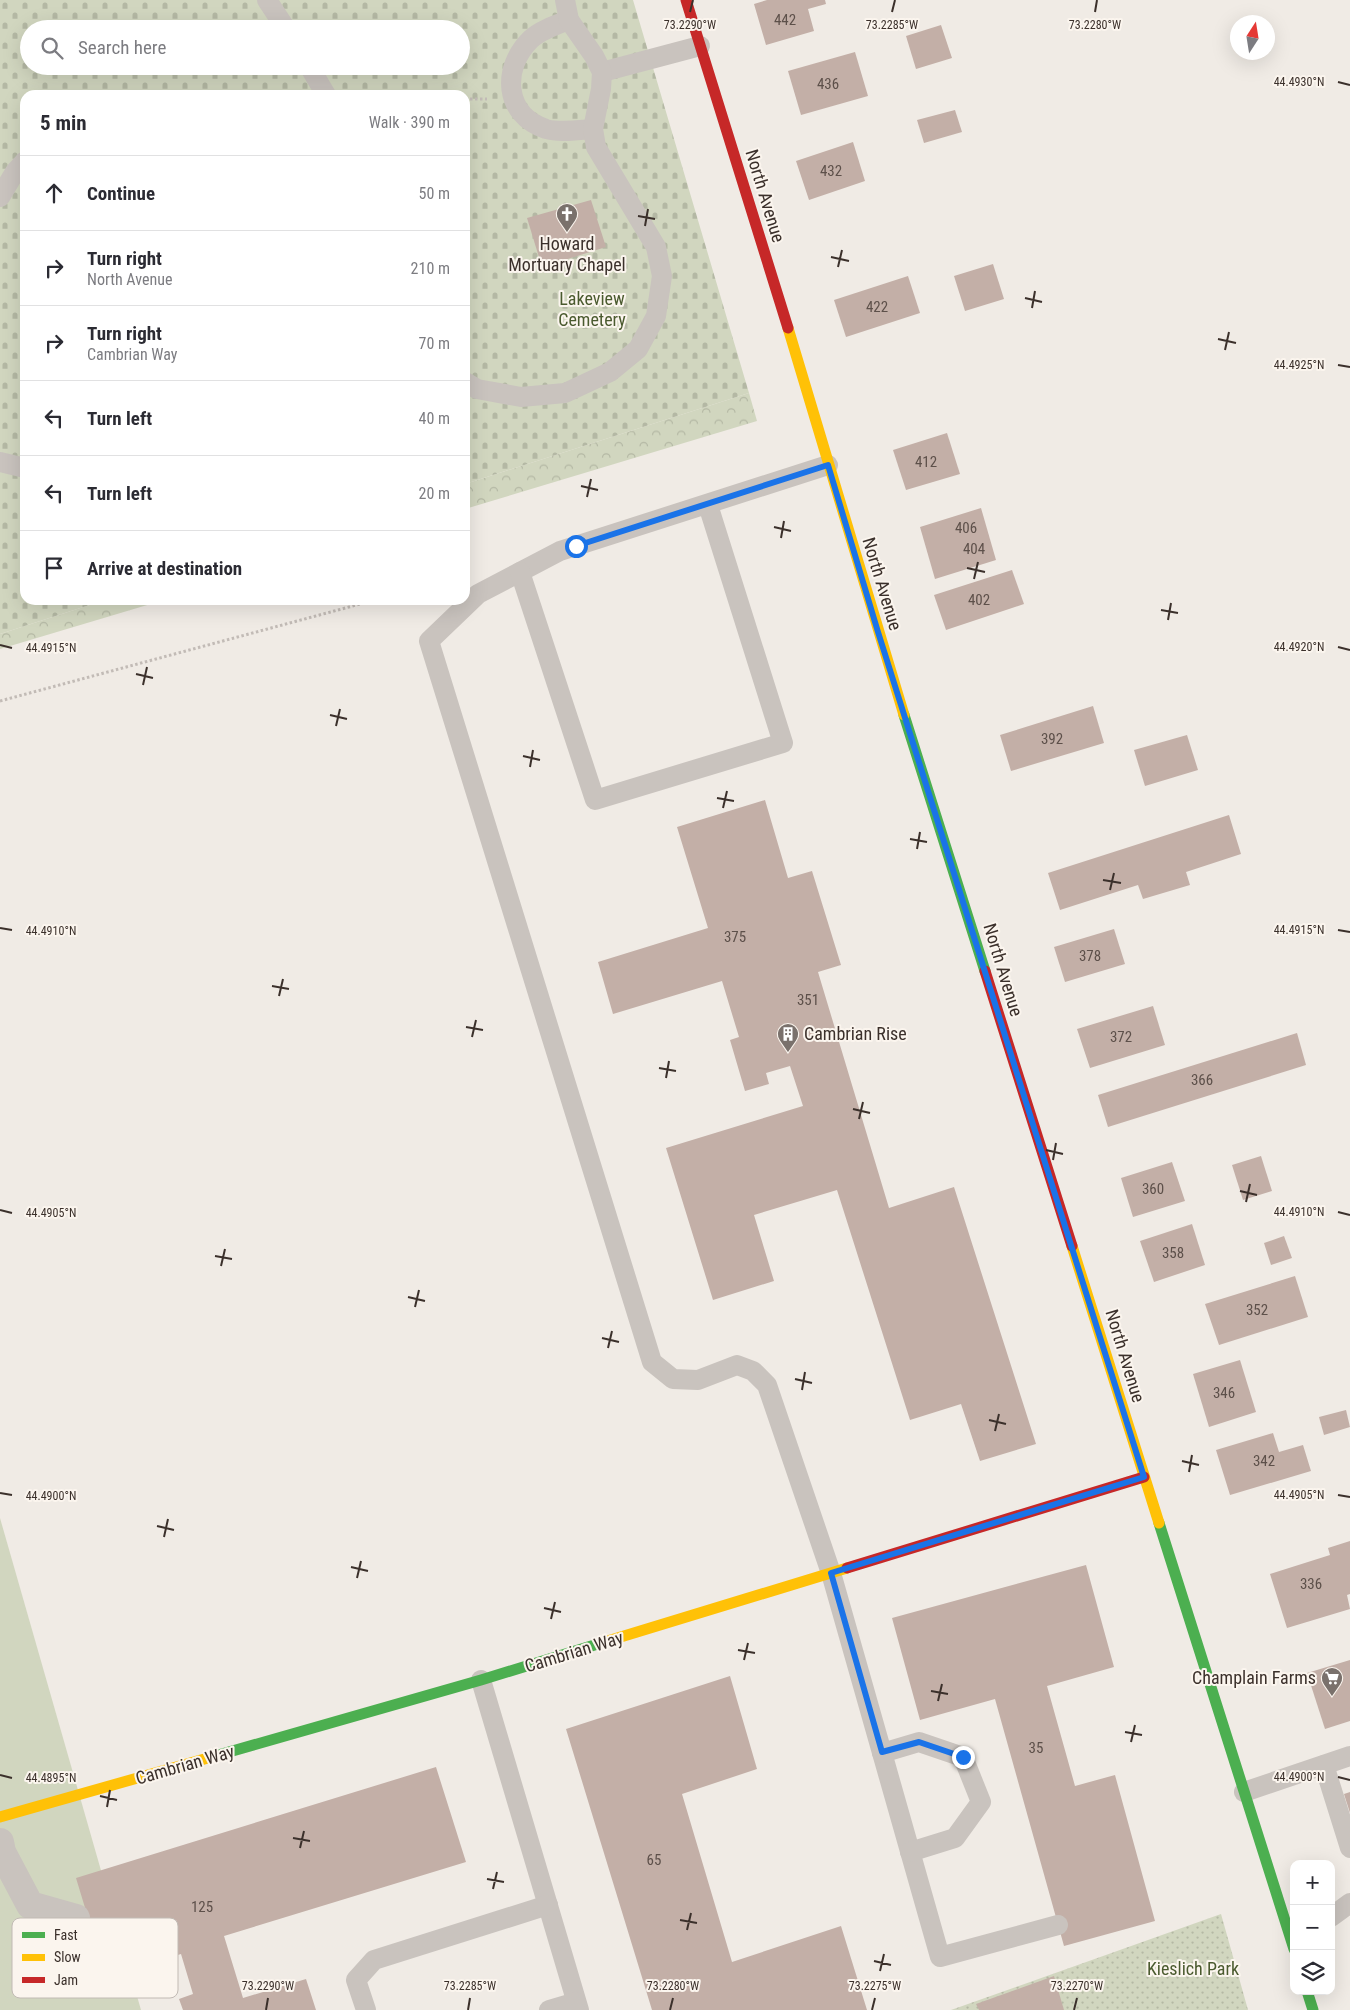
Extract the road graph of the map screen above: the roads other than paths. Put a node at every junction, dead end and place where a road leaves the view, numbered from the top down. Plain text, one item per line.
1 (267, 0) edge
2 (565, 0) edge
3 (686, 0) edge
4 (280, 20) edge
5 (569, 20) junction
6 (700, 46) junction
7 (602, 72) junction
8 (314, 75) edge
9 (323, 90) edge
10 (592, 129) junction
11 (20, 166) edge
12 (0, 197) edge
13 (470, 385) edge
14 (0, 462) edge
15 (828, 465) junction
16 (20, 467) edge
17 (708, 505) junction
18 (520, 572) junction
19 (470, 602) edge
20 (467, 605) edge
21 (1144, 1477) junction
22 (831, 1573) junction
23 (481, 1680) junction
24 (882, 1752) junction
25 (1350, 1756) edge
26 (1324, 1765) junction
27 (1244, 1792) junction
28 (0, 1817) edge
29 (0, 1842) edge
30 (1350, 1848) edge
31 (910, 1852) junction
32 (1350, 1903) edge
33 (548, 1905) junction
34 (1335, 1914) edge
35 (76, 1918) dead end
36 (1058, 1925) dead end
37 (1290, 1930) edge
38 (1308, 1995) edge
39 (578, 2006) edge
40 (366, 2010) edge
41 (549, 2010) edge
42 (1313, 2010) edge

1 - 4 lane
2 - 5 lane
3 - 6 main road, North Avenue
5 - 7 lane
5 - 10 lane
6 - 7 lane
6 - 15 main road, North Avenue
7 - 10 lane
8 - 9 lane
10 - 13 lane
11 - 12 lane
14 - 16 lane
15 - 17 lane
15 - 21 main road, North Avenue
17 - 18 lane
17 - 18 lane
18 - 19 lane
20 - 22 lane
21 - 22 main road, Cambrian Way
21 - 27 main road, North Avenue
22 - 23 main road, Cambrian Way
22 - 24 lane
23 - 28 main road, Cambrian Way
23 - 33 lane
24 - 31 lane
24 - 31 lane
25 - 26 lane
26 - 27 lane
26 - 30 lane
27 - 37 main road, North Avenue
29 - 35 street
31 - 36 lane
32 - 34 lane
33 - 39 lane
33 - 40 lane
38 - 42 main road
39 - 41 lane

